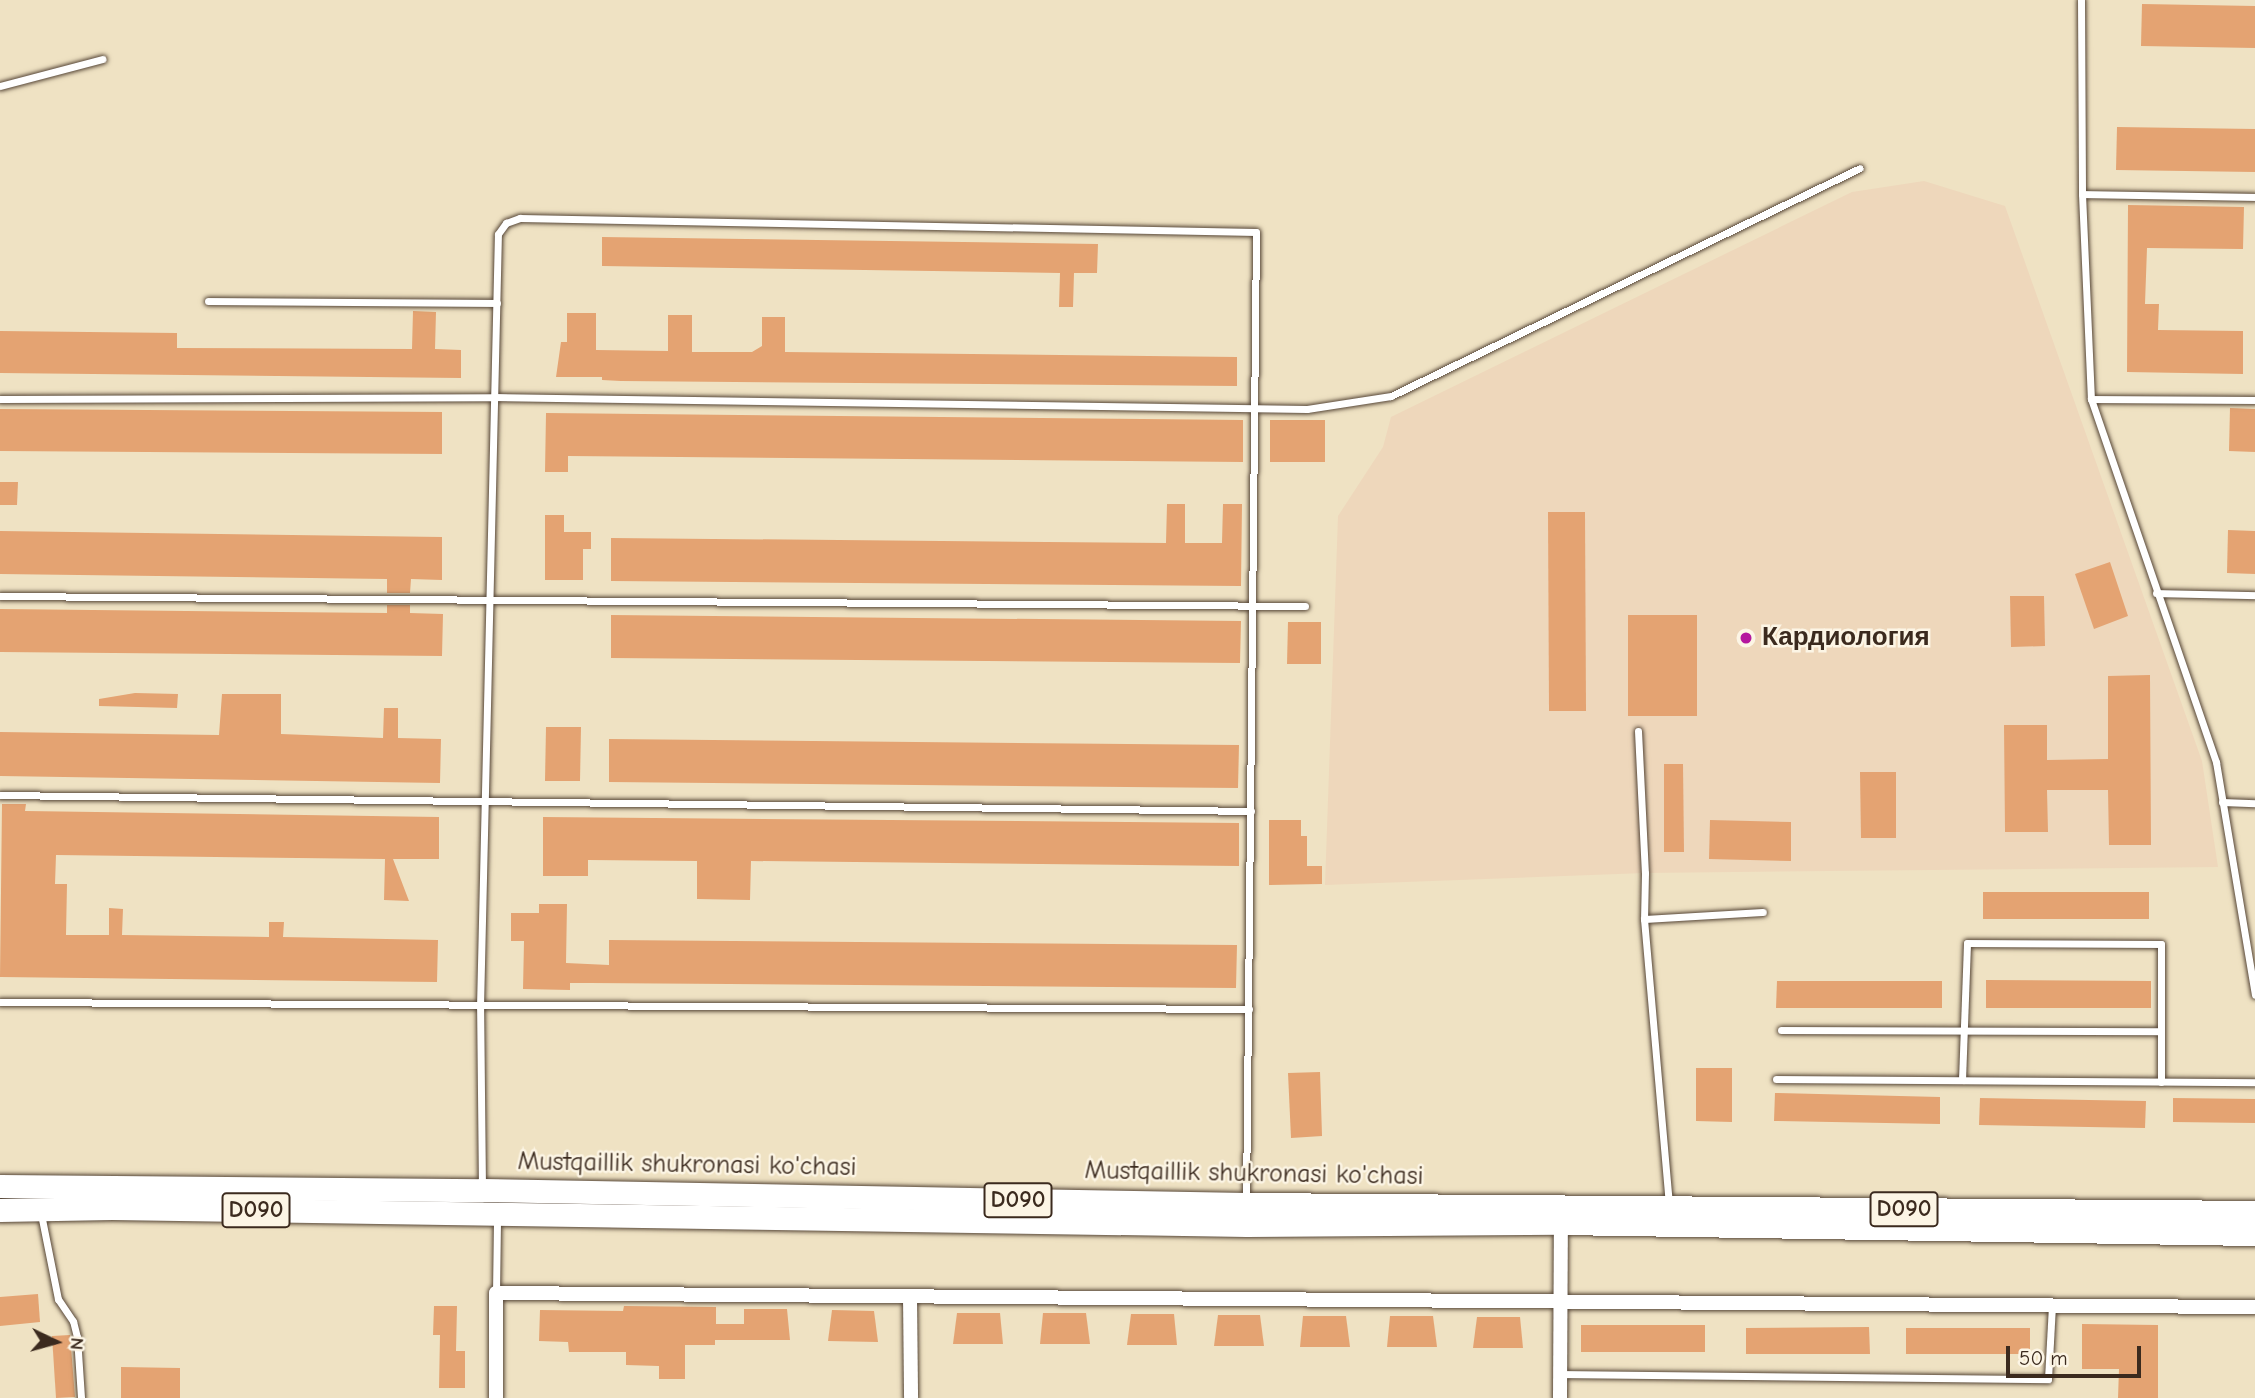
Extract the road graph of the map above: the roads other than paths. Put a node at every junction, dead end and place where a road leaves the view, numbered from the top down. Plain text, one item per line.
1 (2081, 0) edge
2 (103, 60) dead end
3 (0, 86) edge
4 (1860, 168) dead end
5 (2082, 194) junction
6 (2255, 197) edge
7 (208, 301) dead end
8 (497, 303) junction
9 (495, 397) junction
10 (0, 399) edge
11 (2091, 399) junction
12 (2255, 400) edge
13 (1252, 407) junction
14 (2156, 593) junction
15 (2255, 595) edge
16 (0, 596) edge
17 (490, 602) junction
18 (1305, 606) dead end
19 (1250, 607) junction
20 (1638, 732) dead end
21 (0, 795) edge
22 (2222, 802) junction
23 (2255, 803) edge
24 (485, 804) junction
25 (1251, 811) junction
26 (1763, 912) dead end
27 (1644, 919) junction
28 (2255, 995) edge
29 (0, 1002) edge
30 (480, 1007) junction
31 (1248, 1009) junction
32 (1782, 1030) dead end
33 (1964, 1030) junction
34 (2161, 1031) junction
35 (1776, 1079) dead end
36 (1962, 1080) junction
37 (2161, 1082) junction
38 (2255, 1083) edge
39 (0, 1186) edge
40 (482, 1190) junction
41 (1246, 1204) junction
42 (1669, 1207) junction
43 (0, 1210) edge
44 (40, 1210) junction
45 (2255, 1212) edge
46 (497, 1213) junction
47 (1561, 1223) junction
48 (2255, 1234) edge
49 (496, 1293) junction
50 (910, 1296) junction
51 (1561, 1301) junction
52 (2052, 1305) junction
53 (2255, 1307) edge
54 (1560, 1374) junction
55 (81, 1398) edge
56 (496, 1398) edge
57 (911, 1398) edge
58 (1560, 1398) edge

1 - 5 lane
2 - 3 lane
4 - 13 lane
5 - 6 lane
5 - 11 lane
7 - 8 lane
8 - 9 lane
8 - 13 lane
9 - 10 lane
9 - 13 lane
9 - 17 lane
11 - 12 lane
11 - 14 lane
13 - 19 lane
14 - 15 lane
14 - 22 lane
16 - 17 lane
17 - 19 lane
17 - 24 lane
18 - 19 lane
19 - 25 lane
20 - 27 lane
21 - 24 lane
22 - 23 lane
22 - 28 lane
24 - 25 lane
24 - 30 lane
25 - 31 lane
26 - 27 lane
27 - 42 lane
29 - 30 lane
30 - 31 lane
30 - 40 lane
31 - 41 lane
32 - 33 lane
33 - 34 lane
33 - 34 lane
33 - 36 lane
34 - 37 lane
35 - 36 lane
36 - 37 lane
37 - 38 lane
39 - 40 main road, Mustqaillik shukronasi ko'chasi / D090
40 - 41 main road, Mustqaillik shukronasi ko'chasi / D090
41 - 42 main road, Mustqaillik shukronasi ko'chasi / D090
42 - 45 main road, Mustqaillik shukronasi ko'chasi / D090
43 - 44 main road, D090
44 - 46 main road, D090
44 - 55 lane
46 - 47 main road, Mustqaillik shukronasi ko'chasi / D090
46 - 49 lane
47 - 48 main road, Mustqaillik shukronasi ko'chasi / D090
47 - 51 street
49 - 50 street
49 - 56 street
50 - 51 street
50 - 57 street
51 - 52 street
51 - 54 street
52 - 53 street
52 - 54 lane
54 - 58 street

